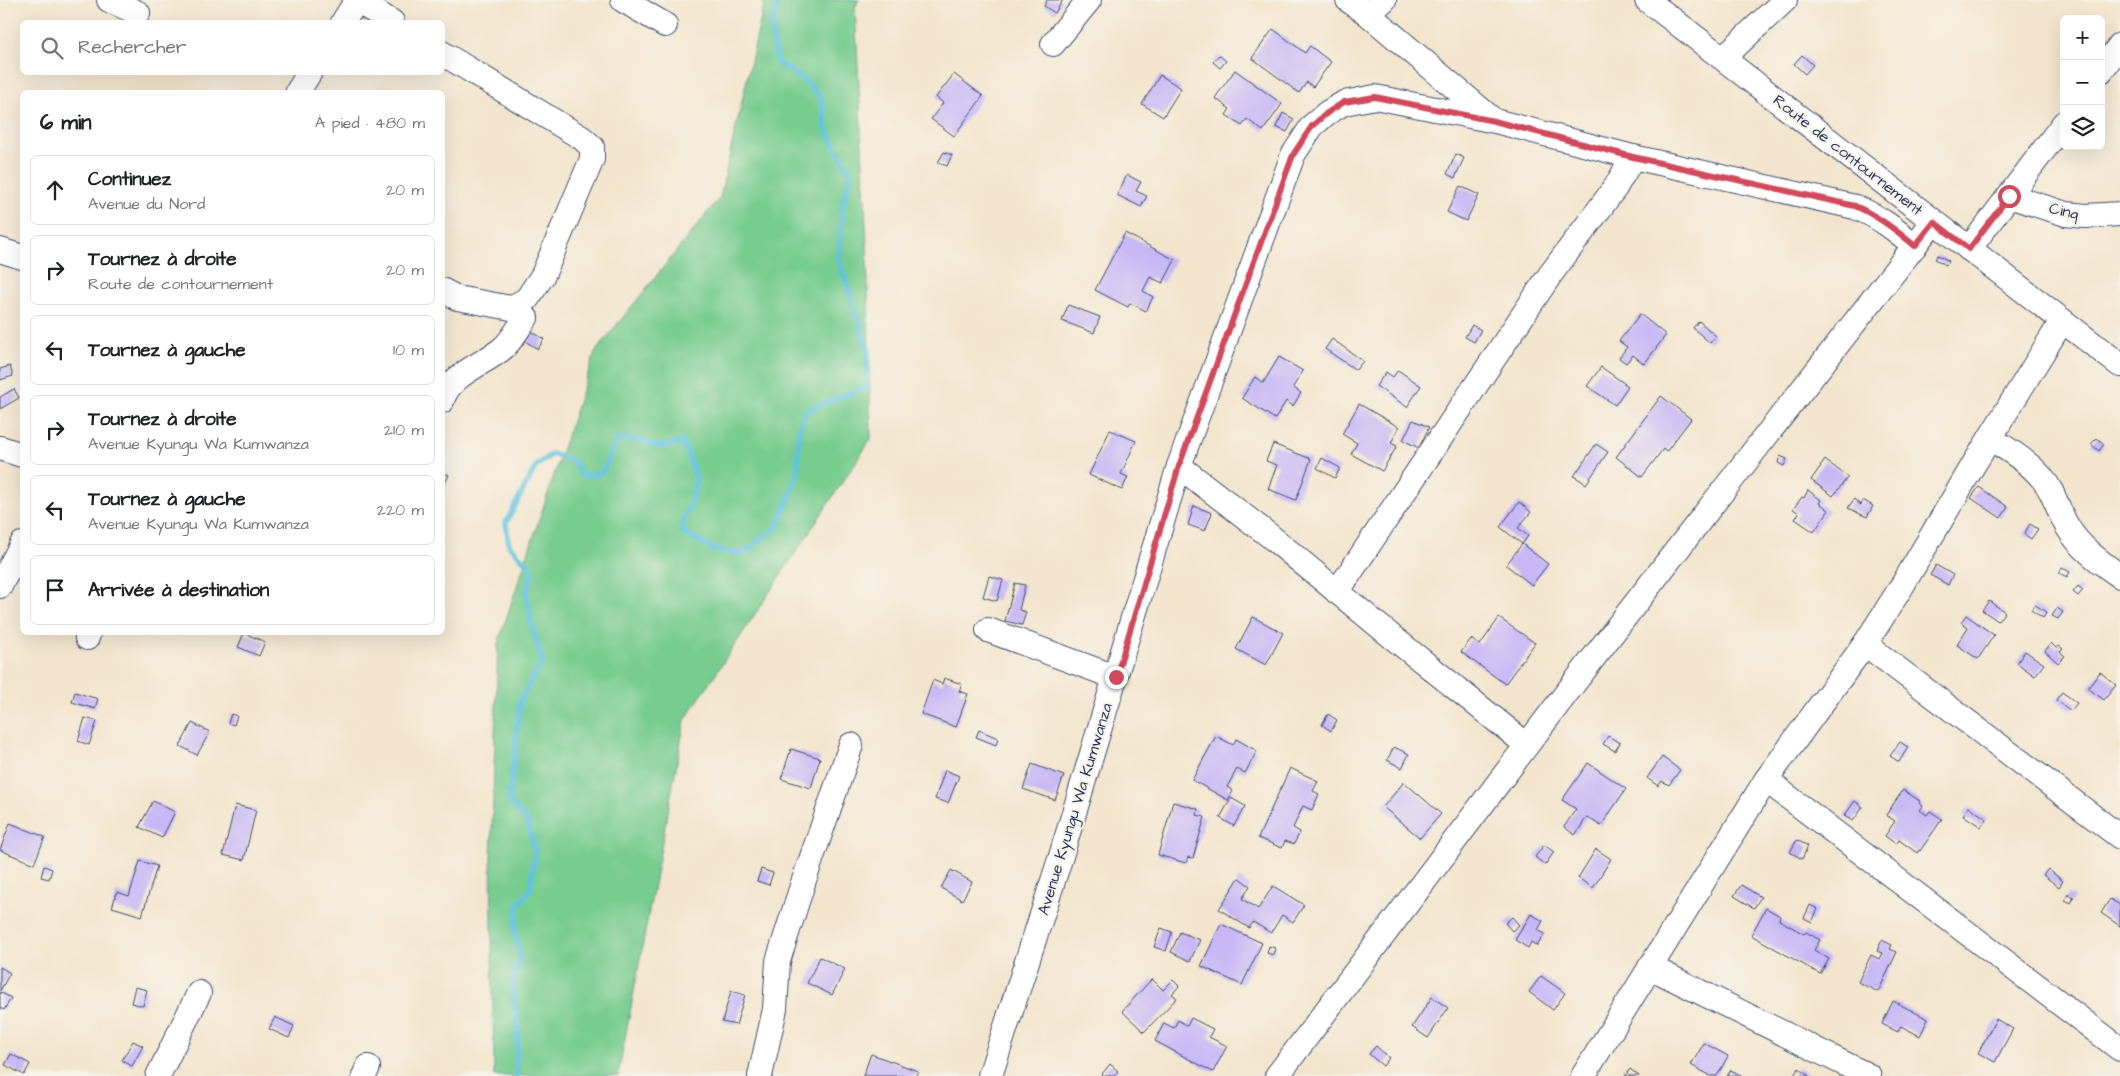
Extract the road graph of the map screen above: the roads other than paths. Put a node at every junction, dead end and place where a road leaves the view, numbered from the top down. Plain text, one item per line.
1 (109, 0) edge
2 (357, 0) edge
3 (623, 0) edge
4 (1089, 0) edge
5 (1348, 0) edge
6 (1647, 0) edge
7 (1785, 0) edge
8 (1376, 7) edge
9 (138, 13) dead end
10 (344, 20) edge
11 (389, 20) edge
12 (665, 25) dead end
13 (1053, 44) dead end
14 (2120, 45) edge
15 (445, 55) edge
16 (1723, 58) junction
17 (2105, 66) edge
18 (1494, 121) junction
19 (2060, 128) edge
20 (1633, 157) junction
21 (2009, 196) junction
22 (2120, 214) edge
23 (1934, 222) junction
24 (1915, 246) junction
25 (1969, 249) junction
26 (0, 250) edge
27 (20, 256) edge
28 (445, 292) edge
29 (526, 318) dead end
30 (2062, 321) junction
31 (2120, 365) edge
32 (445, 392) edge
33 (1990, 438) junction
34 (0, 448) edge
35 (20, 454) edge
36 (1179, 466) junction
37 (20, 548) edge
38 (2120, 576) edge
39 (0, 586) edge
40 (1337, 592) junction
41 (988, 630) dead end
42 (1865, 644) junction
43 (1116, 677) junction
44 (850, 745) dead end
45 (1527, 745) junction
46 (1766, 780) junction
47 (2120, 837) edge
48 (1650, 967) junction
49 (199, 993) dead end
50 (2120, 1049) edge
51 (158, 1076) edge
52 (760, 1076) edge
53 (990, 1076) edge
54 (1277, 1076) edge
55 (1583, 1076) edge
56 (1869, 1076) edge

1 - 9 street
2 - 10 street
2 - 11 street
3 - 12 street
4 - 13 street
5 - 8 street
6 - 16 street, Route de contournement
7 - 16 street
8 - 18 street
14 - 17 street
15 - 28 street
16 - 23 street, Route de contournement
18 - 20 street, Avenue Kyungu Wa Kumwanza
18 - 36 street, Avenue Kyungu Wa Kumwanza
19 - 21 street
20 - 24 street, Avenue Kyungu Wa Kumwanza
20 - 40 street
21 - 22 street, Cinq
21 - 25 street
23 - 24 street
23 - 25 street, Route de contournement
24 - 45 street
25 - 30 street, Route de contournement
26 - 27 street
29 - 32 street
30 - 31 street, Route de contournement
30 - 33 street
33 - 38 street
33 - 42 street
34 - 35 street
36 - 40 street
36 - 43 street, Avenue Kyungu Wa Kumwanza
37 - 39 street
40 - 45 street
41 - 43 street
42 - 46 street
42 - 47 street
43 - 53 street, Avenue Kyungu Wa Kumwanza
44 - 52 street
45 - 54 street
46 - 48 street
46 - 50 street
48 - 55 street
48 - 56 street
49 - 51 street

